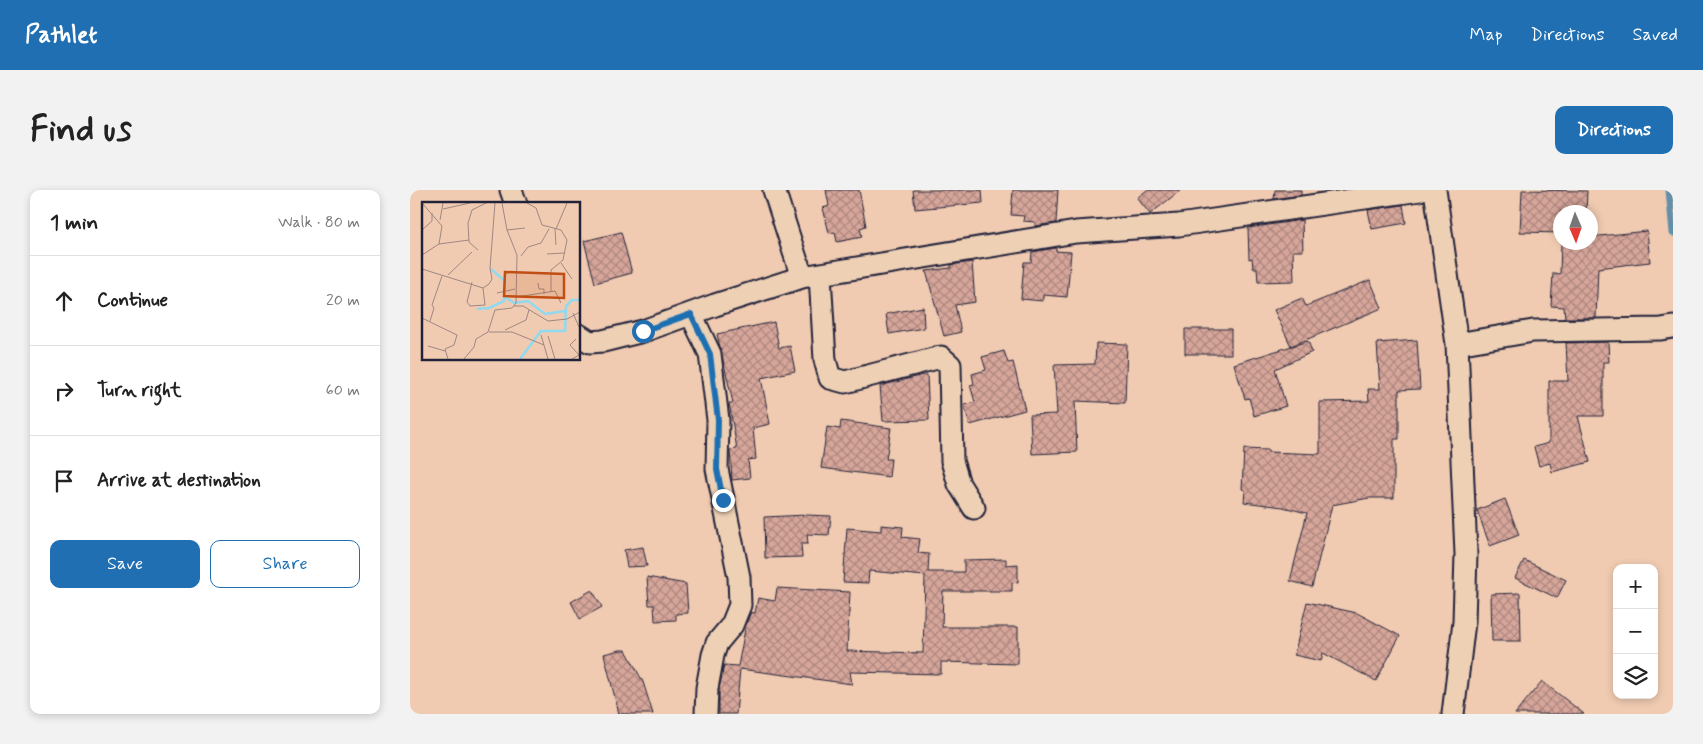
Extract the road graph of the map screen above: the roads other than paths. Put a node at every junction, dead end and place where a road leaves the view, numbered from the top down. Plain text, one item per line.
1 (510, 190) edge
2 (774, 190) edge
3 (1420, 190) edge
4 (1435, 190) edge
5 (515, 202) edge
6 (811, 276) junction
7 (691, 314) junction
8 (1673, 327) edge
9 (580, 337) edge
10 (1458, 344) junction
11 (974, 508) dead end
12 (706, 714) edge
13 (1453, 714) edge

1 - 5 street
2 - 6 street
3 - 6 street
4 - 10 street
6 - 7 street
6 - 11 street
7 - 9 street
7 - 12 street
8 - 10 street
10 - 13 street

